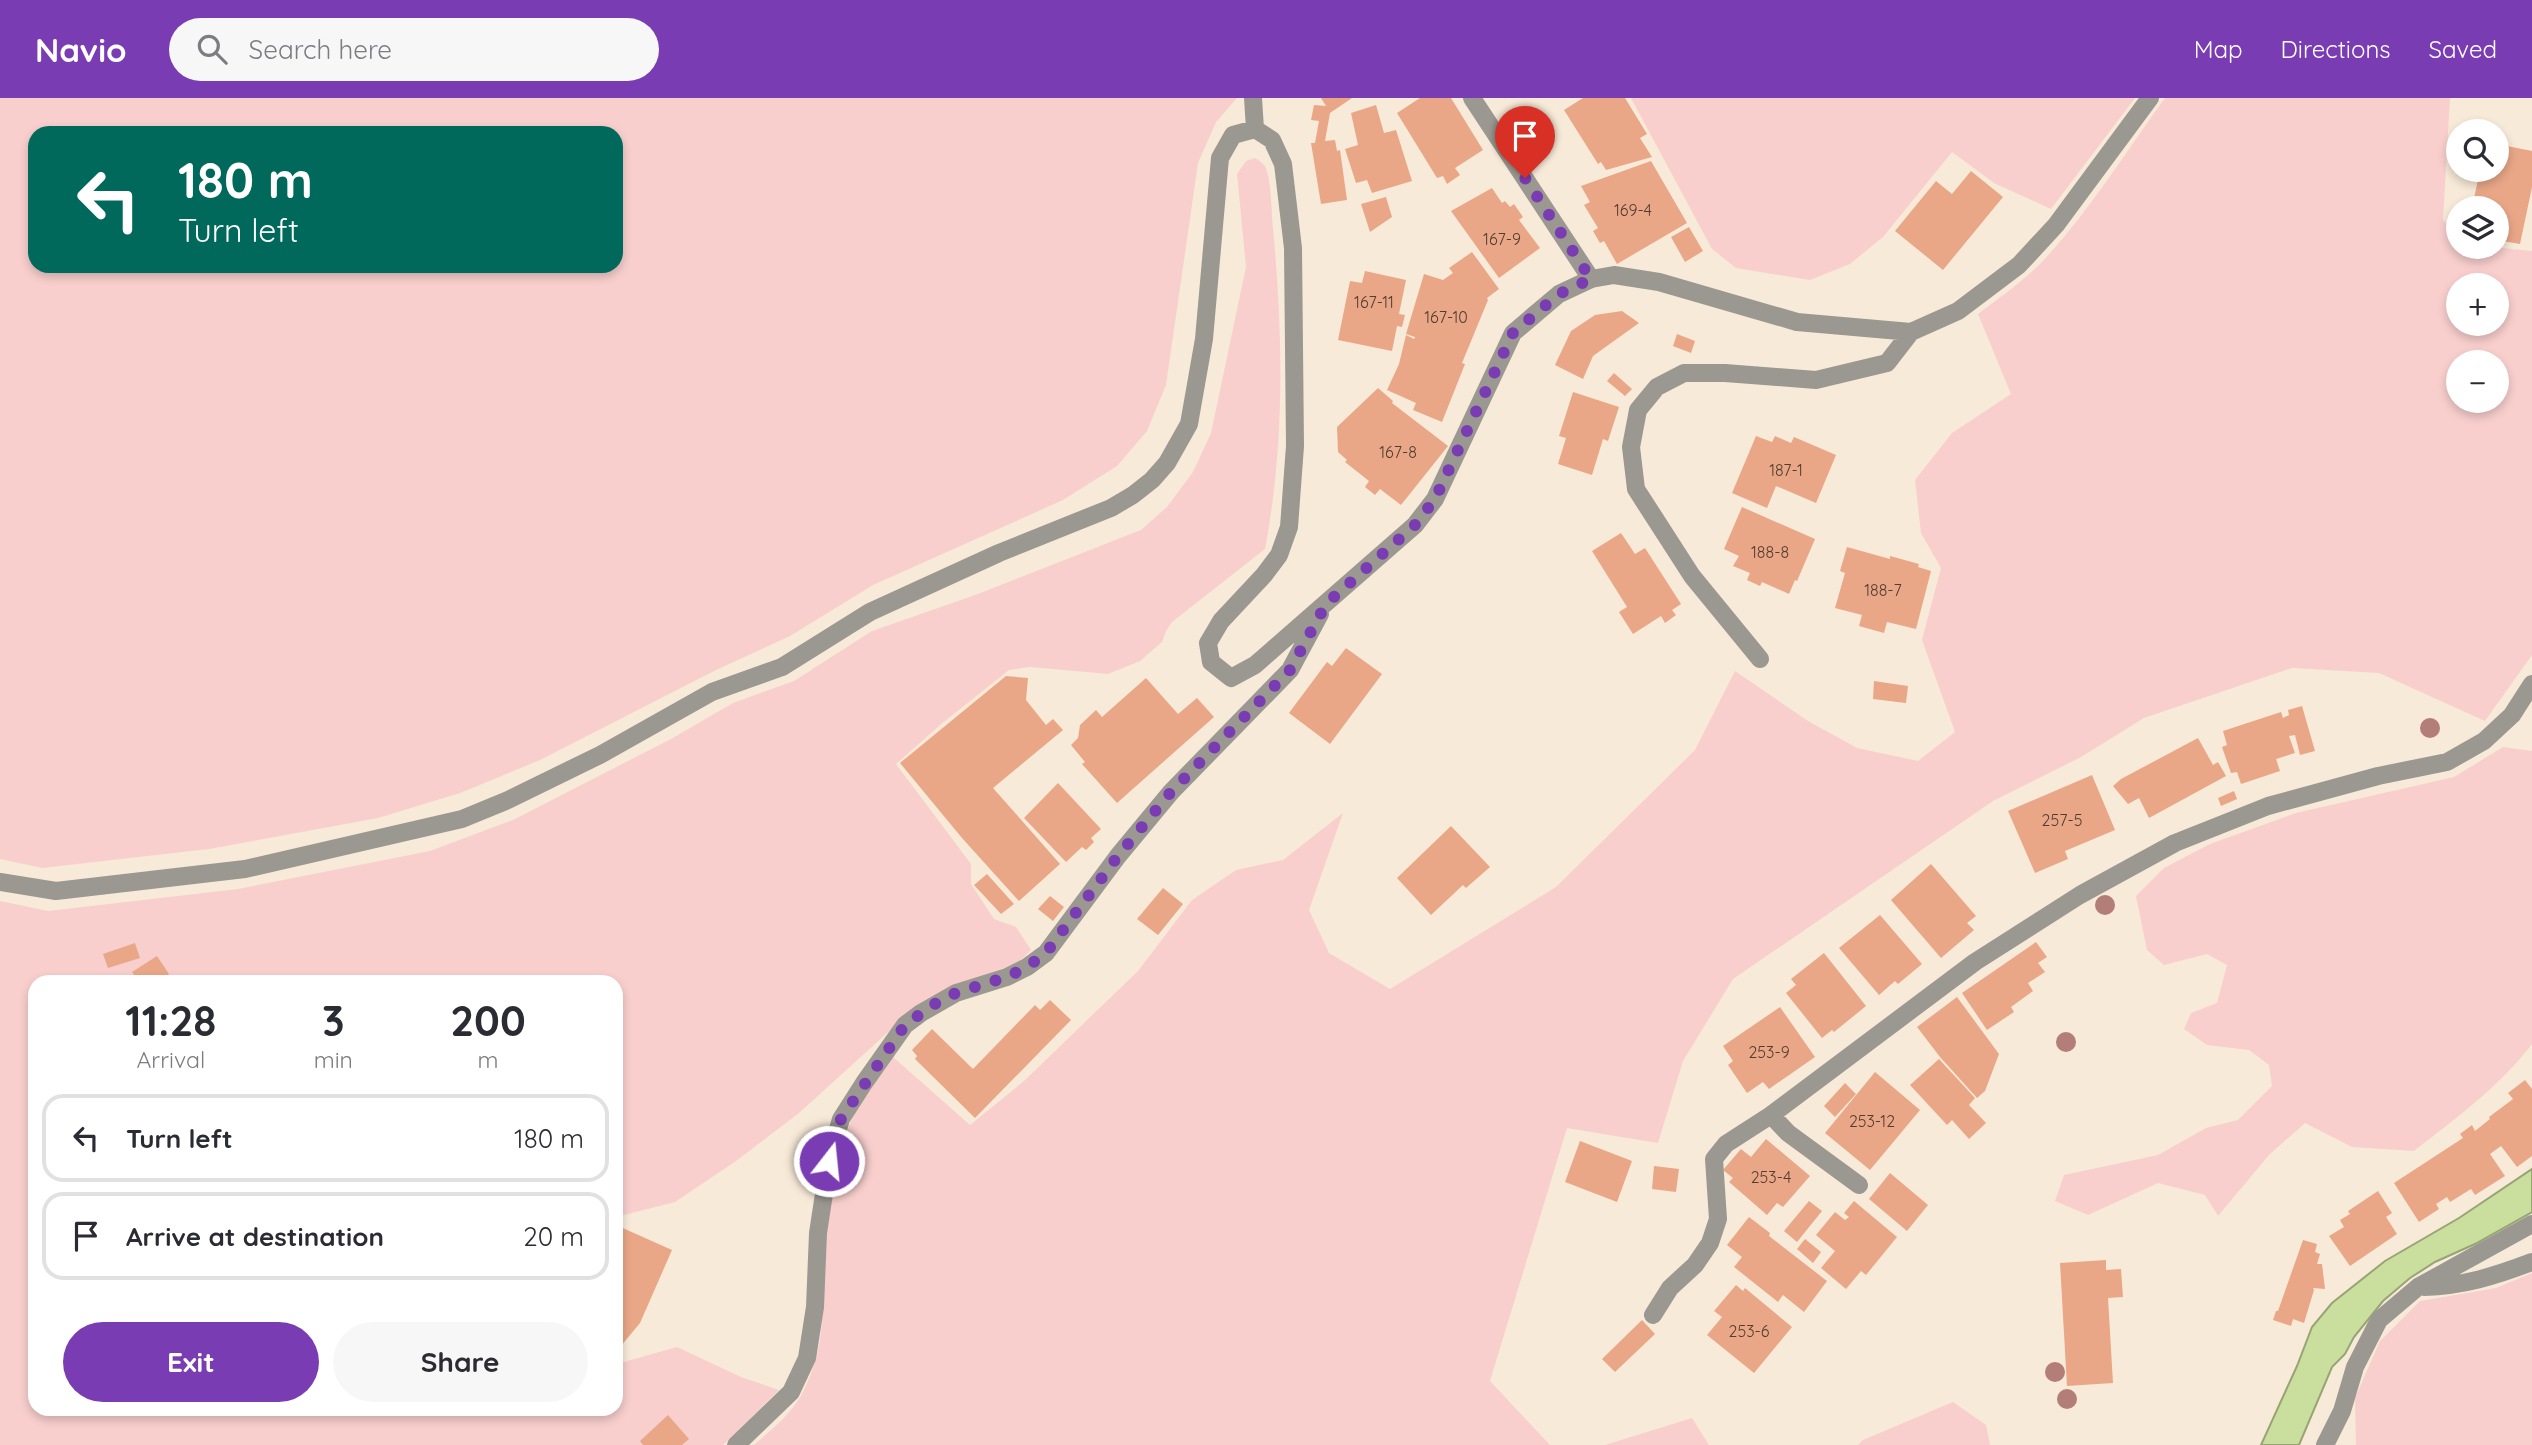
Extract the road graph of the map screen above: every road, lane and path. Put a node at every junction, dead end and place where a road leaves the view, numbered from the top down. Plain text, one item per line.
1 (1253, 98) edge
2 (1472, 98) edge
3 (2150, 98) edge
4 (1255, 129) junction
5 (1591, 279) junction
6 (1911, 332) junction
7 (1326, 604) junction
8 (1760, 659) dead end
9 (2532, 684) edge
10 (0, 882) edge
11 (1772, 1115) junction
12 (1858, 1185) dead end
13 (2532, 1224) edge
14 (2532, 1262) edge
15 (2418, 1287) junction
16 (1653, 1315) dead end
17 (736, 1445) edge
18 (2325, 1445) edge

1 - 4 street
2 - 5 street
3 - 6 street
4 - 7 street
4 - 10 street
5 - 6 street
5 - 7 street
6 - 8 street
7 - 17 street
9 - 11 street
11 - 12 street
11 - 16 street
13 - 15 street
14 - 15 street
15 - 18 street

